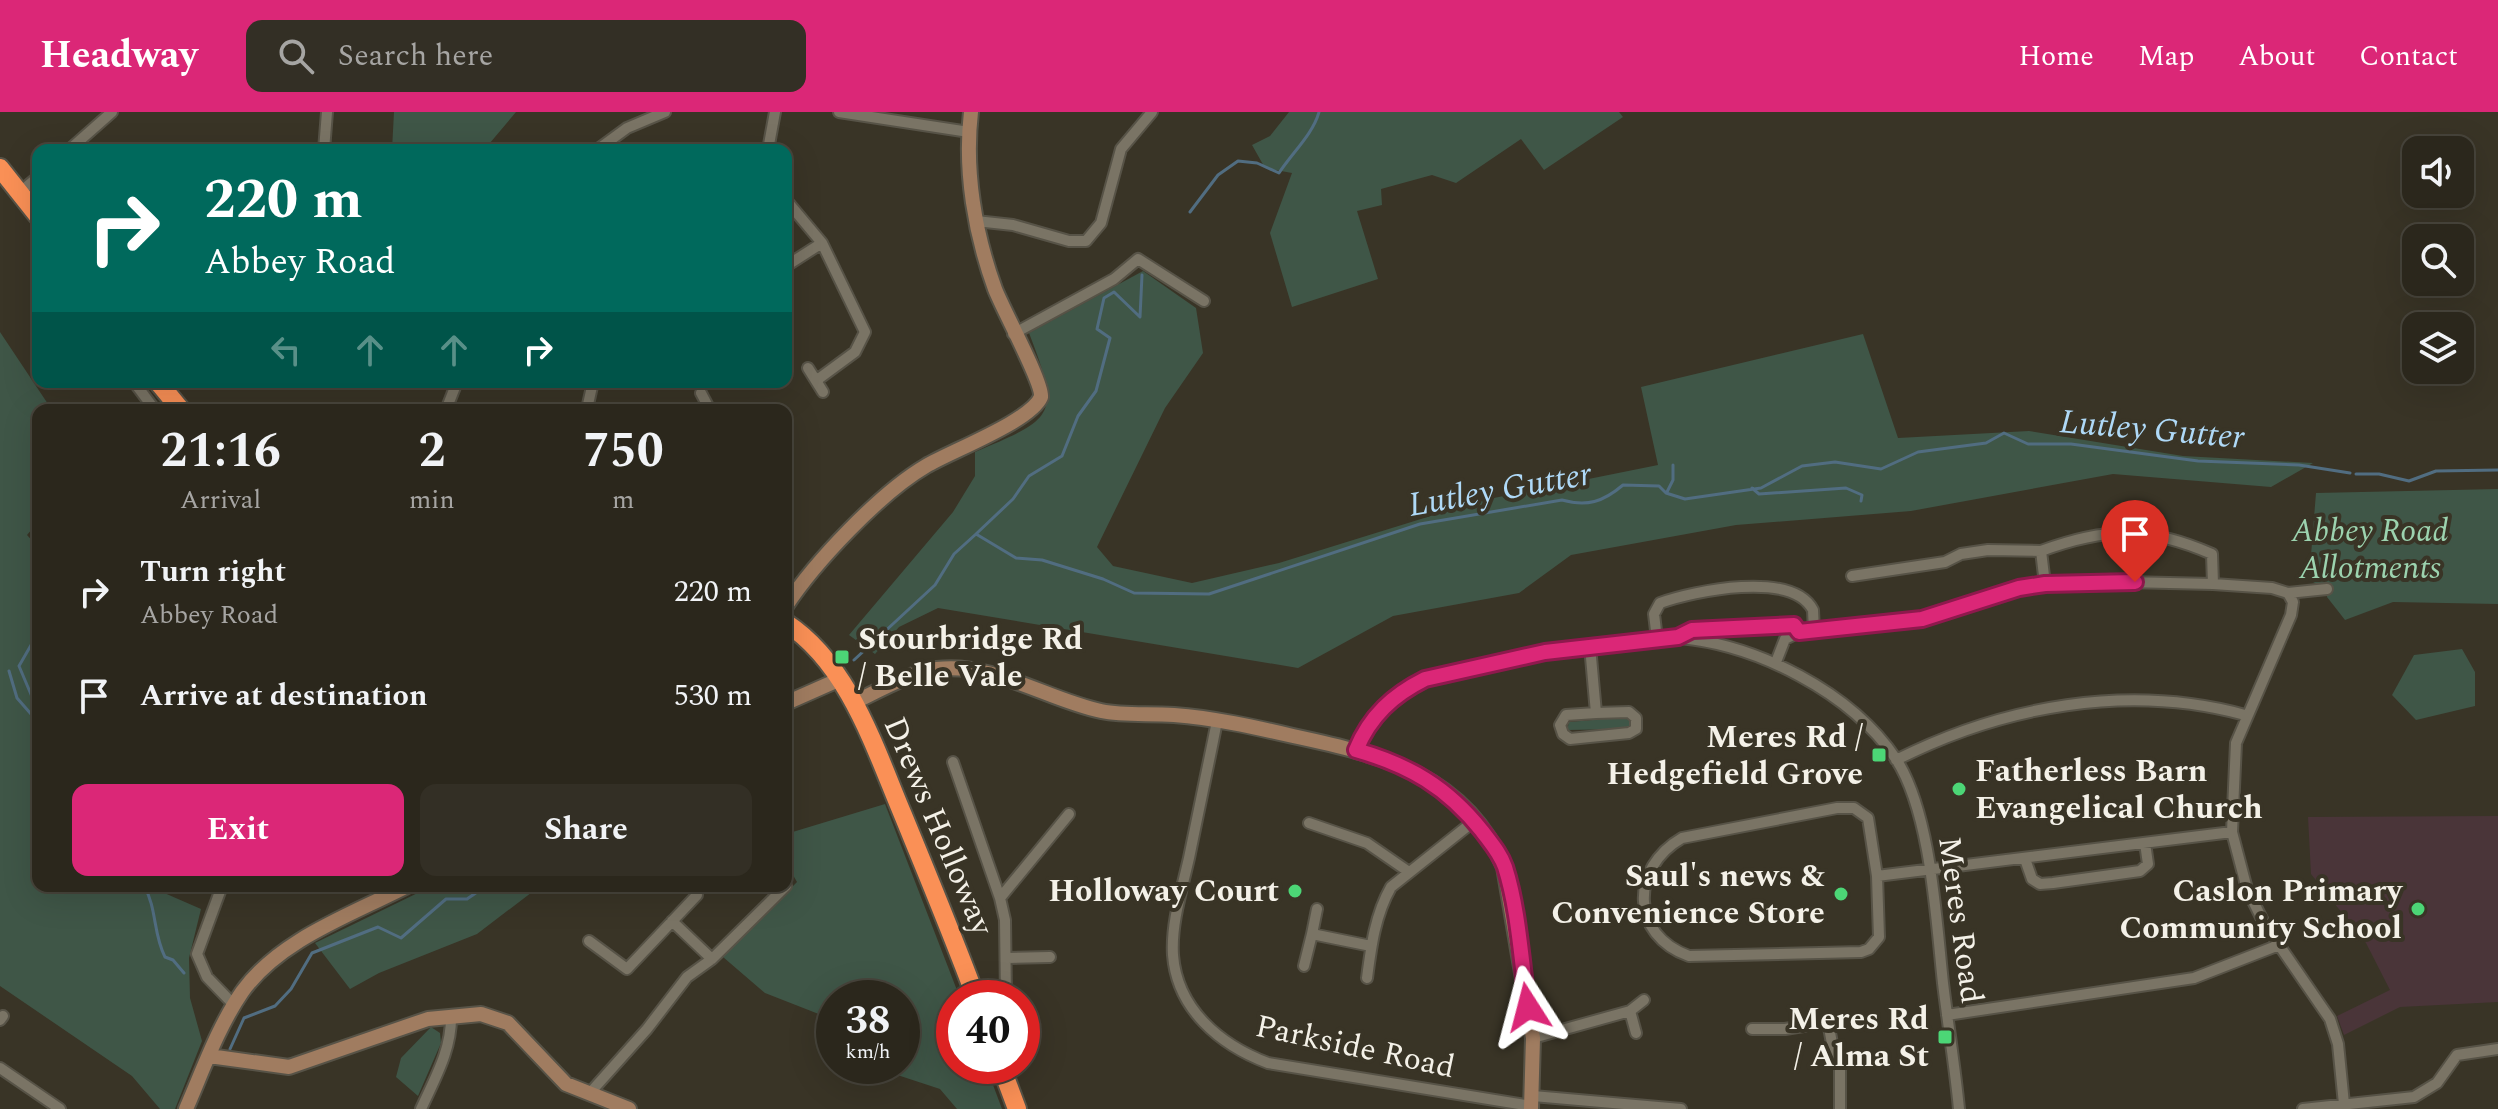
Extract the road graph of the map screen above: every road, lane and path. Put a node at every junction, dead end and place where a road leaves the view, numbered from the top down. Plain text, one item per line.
1 (112, 112) edge
2 (327, 112) edge
3 (665, 112) edge
4 (775, 112) edge
5 (839, 112) edge
6 (971, 112) edge
7 (1152, 112) edge
8 (969, 132) junction
9 (76, 144) edge
10 (324, 144) edge
11 (605, 144) edge
12 (769, 144) edge
13 (0, 168) edge
14 (32, 182) edge
15 (20, 192) junction
16 (792, 207) edge
17 (32, 208) edge
18 (976, 221) junction
19 (822, 243) junction
20 (792, 262) edge
21 (1204, 301) dead end
22 (1013, 334) junction
23 (808, 368) dead end
24 (817, 380) junction
25 (163, 388) edge
26 (823, 392) dead end
27 (701, 393) dead end
28 (176, 404) edge
29 (707, 404) edge
30 (2041, 551) junction
31 (1852, 576) dead end
32 (2045, 584) junction
33 (2213, 584) junction
34 (2327, 589) dead end
35 (2288, 593) junction
36 (792, 599) edge
37 (792, 628) edge
38 (1814, 631) junction
39 (1799, 632) junction
40 (1678, 637) junction
41 (1657, 639) junction
42 (1590, 646) junction
43 (1776, 662) junction
44 (838, 680) junction
45 (792, 700) edge
46 (853, 703) junction
47 (1596, 713) junction
48 (2245, 715) junction
49 (1217, 721) junction
50 (1356, 750) junction
51 (1896, 760) junction
52 (953, 762) dead end
53 (1069, 814) dead end
54 (1474, 821) junction
55 (1309, 823) dead end
56 (2232, 832) junction
57 (2145, 843) junction
58 (2025, 859) junction
59 (1931, 870) junction
60 (1409, 872) junction
61 (1877, 876) junction
62 (220, 892) edge
63 (395, 892) edge
64 (780, 892) edge
65 (697, 895) dead end
66 (1000, 898) junction
67 (1317, 909) dead end
68 (672, 921) junction
69 (1312, 934) junction
70 (589, 941) dead end
71 (2279, 945) junction
72 (1371, 946) junction
73 (1050, 957) dead end
74 (1007, 958) junction
75 (712, 959) junction
76 (1304, 966) dead end
77 (1367, 978) dead end
78 (969, 980) edge
79 (1006, 980) edge
80 (1644, 1000) dead end
81 (234, 1005) junction
82 (1630, 1011) junction
83 (451, 1015) junction
84 (1947, 1015) junction
85 (1752, 1029) dead end
86 (1636, 1033) dead end
87 (1533, 1038) junction
88 (2498, 1049) edge
89 (209, 1056) junction
90 (0, 1068) edge
91 (1008, 1084) edge
92 (589, 1094) junction
93 (1531, 1104) edge
94 (2344, 1104) junction
95 (614, 1106) edge
96 (55, 1108) edge
97 (186, 1109) edge
98 (421, 1109) edge
99 (629, 1109) edge
100 (1018, 1109) edge
101 (1681, 1109) edge
102 (1840, 1109) edge
103 (1959, 1109) edge
104 (2303, 1109) edge

1 - 9 street
2 - 10 street
3 - 11 street
4 - 12 street
5 - 8 street
6 - 8 street
7 - 18 street
8 - 18 street
13 - 15 highway
14 - 15 street
15 - 17 highway
16 - 19 street
18 - 22 street
19 - 20 street
19 - 24 street
21 - 22 street
22 - 36 street
23 - 24 street
24 - 26 street
25 - 28 highway
27 - 29 street
30 - 31 street
30 - 32 street
30 - 33 street
32 - 33 street
32 - 38 street
33 - 35 street
34 - 35 street
35 - 48 street
37 - 44 highway, Drews Holloway
38 - 39 street
38 - 41 street
39 - 40 street
39 - 43 street
40 - 41 street
40 - 43 street, Meres Road
41 - 42 street
42 - 47 street
42 - 50 street
43 - 51 street, Meres Road
44 - 45 street
44 - 46 highway, Drews Holloway
46 - 49 street
46 - 78 highway, Drews Holloway
47 - 47 street
48 - 51 street
48 - 56 street
49 - 50 street
49 - 93 street, Parkside Road
50 - 54 street
51 - 59 street, Meres Road
52 - 66 street
53 - 66 street
54 - 60 street
54 - 87 street
55 - 60 street
56 - 57 street
56 - 71 street
57 - 58 street
57 - 58 street
58 - 59 street
59 - 61 street
59 - 84 street, Meres Road
60 - 72 street
61 - 61 street
62 - 81 street
63 - 81 street
64 - 75 street
65 - 68 street
66 - 74 street
67 - 69 street
68 - 70 street
68 - 75 street
69 - 72 street
69 - 76 street
71 - 84 street
71 - 94 street
72 - 77 street
73 - 74 street
74 - 79 street
75 - 92 street
80 - 82 street
81 - 89 street
82 - 86 street
82 - 87 street
83 - 89 street
83 - 92 street
83 - 98 street
84 - 103 street, Meres Road
85 - 102 street
87 - 93 street
88 - 94 street
89 - 97 street
90 - 96 street
91 - 100 highway
92 - 95 street
93 - 101 street, Parkside Road
94 - 104 street
95 - 99 street

